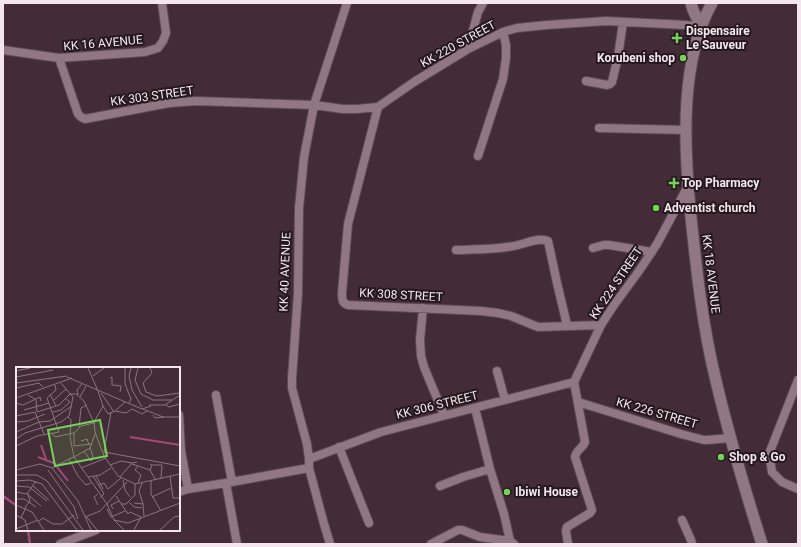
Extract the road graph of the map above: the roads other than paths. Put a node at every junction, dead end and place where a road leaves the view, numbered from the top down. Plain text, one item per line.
1 (162, 3) edge
2 (347, 3) edge
3 (483, 3) edge
4 (691, 3) edge
5 (712, 3) edge
6 (623, 22) junction
7 (701, 27) junction
8 (503, 32) junction
9 (468, 49) junction
10 (3, 50) edge
11 (59, 58) junction
12 (586, 81) dead end
13 (314, 105) junction
14 (378, 107) junction
15 (599, 128) dead end
16 (686, 130) junction
17 (478, 156) dead end
18 (688, 186) junction
19 (593, 248) dead end
20 (456, 250) dead end
21 (652, 252) junction
22 (423, 308) junction
23 (567, 325) junction
24 (601, 325) junction
25 (498, 371) dead end
26 (798, 380) edge
27 (574, 382) junction
28 (216, 395) dead end
29 (506, 400) junction
30 (578, 402) junction
31 (475, 408) junction
32 (444, 415) junction
33 (180, 434) edge
34 (730, 438) junction
35 (339, 447) junction
36 (309, 459) junction
37 (309, 468) junction
38 (490, 469) junction
39 (229, 483) junction
40 (440, 486) dead end
41 (188, 489) junction
42 (798, 489) edge
43 (180, 492) edge
44 (682, 520) dead end
45 (370, 523) dead end
46 (93, 531) edge
47 (512, 542) edge
48 (60, 544) edge
49 (237, 544) edge
50 (330, 544) edge
51 (431, 544) edge
52 (568, 544) edge
53 (692, 544) edge
54 (762, 544) edge

1 - 11 street, KK 16 AVENUE
2 - 13 street, KK 40 AVENUE
3 - 9 street
4 - 7 main road
5 - 7 main road, KK 18 AVENUE
6 - 7 street, KK 220 STREET
6 - 8 street, KK 220 STREET
6 - 12 street
7 - 16 main road, KK 18 AVENUE
8 - 9 street, KK 220 STREET
8 - 17 street
9 - 14 street, KK 220 STREET
10 - 11 street, KK 16 AVENUE
11 - 13 street, KK 303 STREET
13 - 14 street
13 - 36 street, KK 40 AVENUE
14 - 22 street, KK 308 STREET
15 - 16 street
16 - 18 main road, KK 18 AVENUE
18 - 21 street, KK 224 STREET
18 - 34 main road, KK 18 AVENUE
19 - 21 street
20 - 23 street
21 - 24 street, KK 224 STREET
22 - 23 street, KK 308 STREET
22 - 32 street
23 - 24 street, KK 308 STREET
24 - 27 street, KK 224 STREET
25 - 29 street
26 - 42 street
27 - 29 street, KK 306 STREET
27 - 30 street
28 - 39 street
29 - 31 street, KK 306 STREET
30 - 34 street, KK 226 STREET
30 - 52 street
31 - 32 street, KK 306 STREET
31 - 38 street
32 - 35 street, KK 306 STREET
33 - 41 street
34 - 54 main road, KK 18 AVENUE
35 - 36 street, KK 306 STREET
35 - 45 street
36 - 37 street, KK 40 AVENUE
37 - 39 street
37 - 50 street, KK 40 AVENUE
38 - 40 street
38 - 47 street
39 - 41 street
39 - 49 street
41 - 43 street
44 - 53 street
46 - 48 street
47 - 51 street

